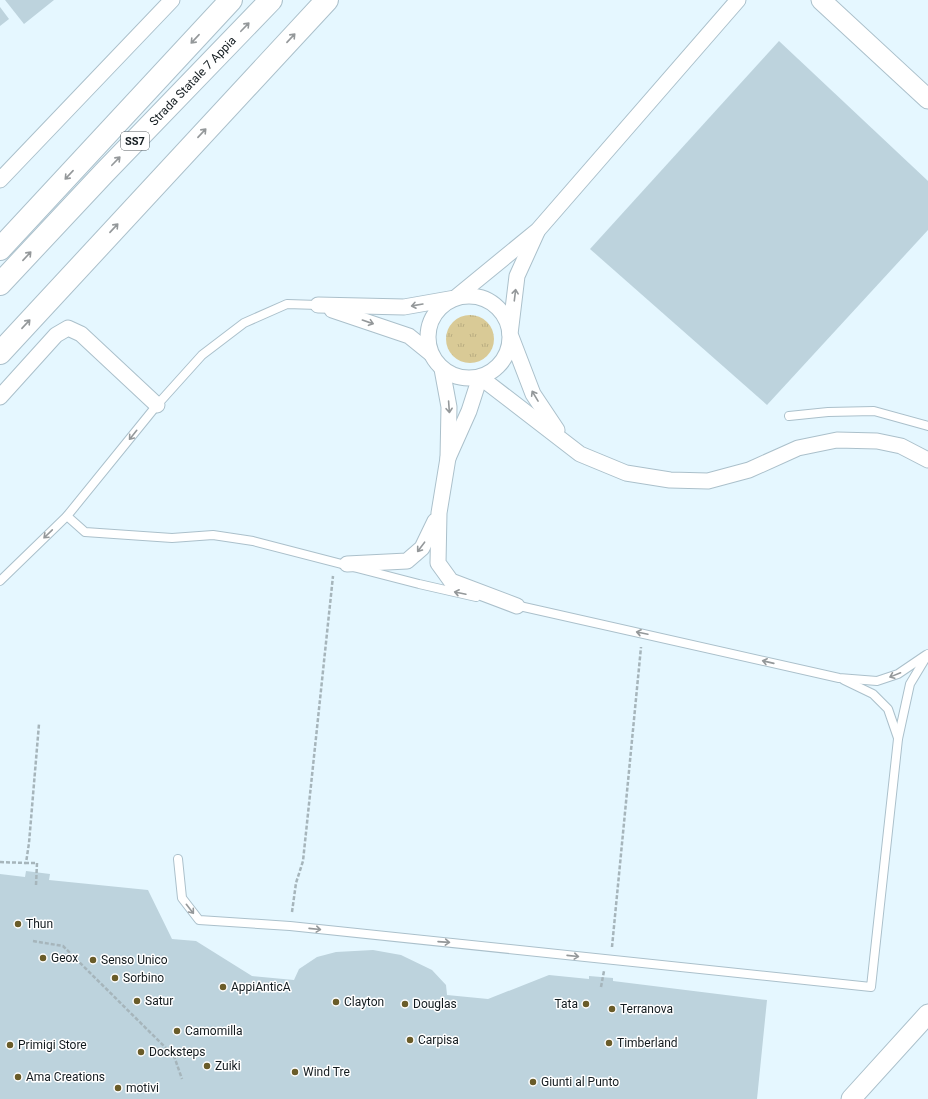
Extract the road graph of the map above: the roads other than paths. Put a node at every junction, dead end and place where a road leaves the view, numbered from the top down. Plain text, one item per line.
1 (172, 0) edge
2 (231, 0) edge
3 (271, 0) edge
4 (327, 0) edge
5 (738, 0) edge
6 (821, 0) edge
7 (928, 99) edge
8 (0, 180) edge
9 (538, 230) junction
10 (0, 249) edge
11 (0, 284) edge
12 (455, 298) junction
13 (318, 305) junction
14 (510, 334) junction
15 (0, 353) edge
16 (430, 353) junction
17 (442, 369) junction
18 (480, 377) junction
19 (0, 397) edge
20 (157, 405) junction
21 (789, 416) dead end
22 (928, 426) edge
23 (565, 440) junction
24 (448, 458) junction
25 (928, 460) edge
26 (438, 513) junction
27 (67, 516) junction
28 (341, 563) junction
29 (0, 580) edge
30 (517, 606) junction
31 (840, 678) junction
32 (898, 739) junction
33 (178, 859) dead end
34 (928, 1014) edge
35 (851, 1099) edge

1 - 8 street
2 -> 10 highway, SS7
11 -> 3 highway, Strada Statale 7 Appia / SS7
15 -> 4 highway
5 - 9 street
6 - 7 street
9 - 12 street
14 -> 9 street
12 -> 13 street
12 - 14 street
12 - 16 street
13 -> 16 street
13 - 20 lane
14 - 18 street
23 -> 14 street
16 - 17 street
17 - 18 street
17 -> 24 street
18 - 23 street
18 - 24 street
19 - 20 street
20 -> 27 lane
21 - 22 lane
23 - 25 street
24 - 26 street
26 -> 28 street
26 - 30 street
27 - 28 lane
27 -> 29 lane
30 -> 28 lane
31 -> 30 lane
31 - 32 lane
32 -> 31 lane
33 -> 32 lane
34 - 35 street

